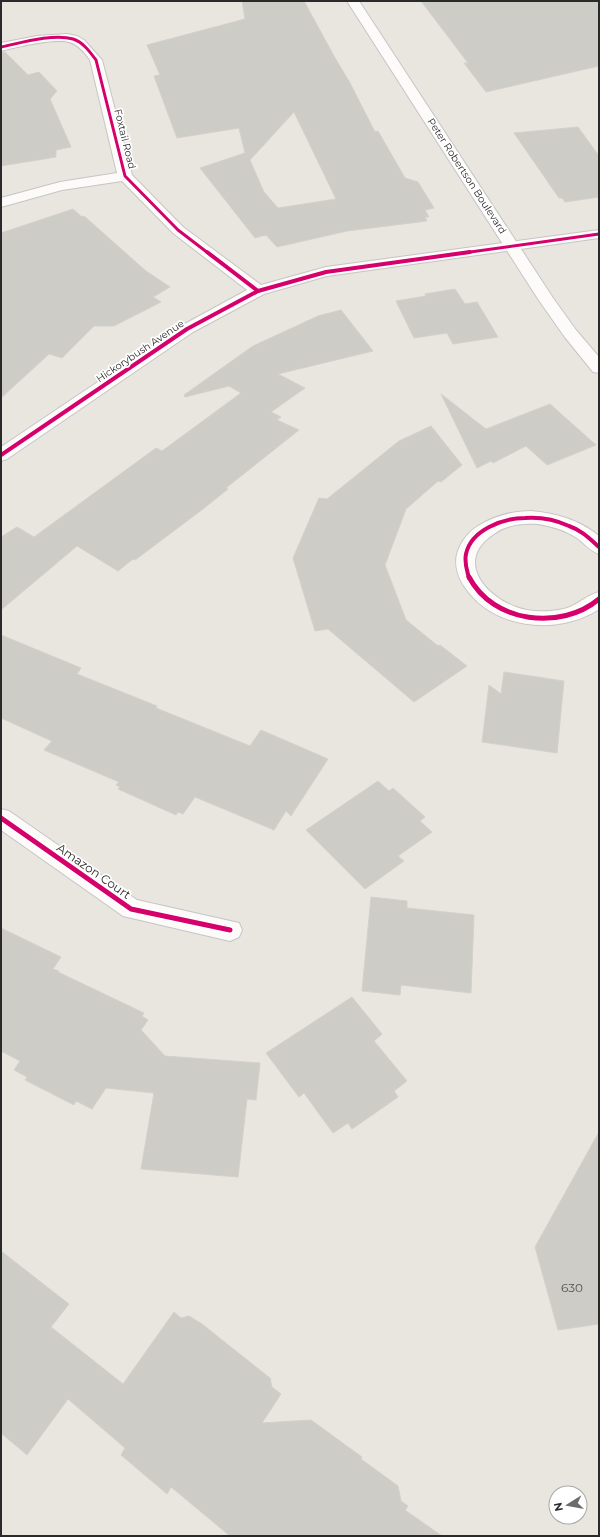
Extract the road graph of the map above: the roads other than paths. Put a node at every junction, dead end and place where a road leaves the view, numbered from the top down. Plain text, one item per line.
1 (353, 1) edge
2 (1, 47) edge
3 (125, 176) junction
4 (1, 203) edge
5 (599, 234) edge
6 (512, 246) junction
7 (258, 291) junction
8 (599, 368) edge
9 (1, 455) edge
10 (595, 538) edge
11 (599, 599) edge
12 (1, 818) edge
13 (230, 930) dead end

1 - 6 street, Peter Robertson Boulevard
2 - 3 street, Foxtail Road
3 - 4 street
3 - 7 street, Foxtail Road
5 - 6 street, Hickorybush Avenue
6 - 7 street, Hickorybush Avenue
6 - 8 street, Peter Robertson Boulevard
7 - 9 street, Hickorybush Avenue
10 - 11 street
12 - 13 street, Amazon Court

